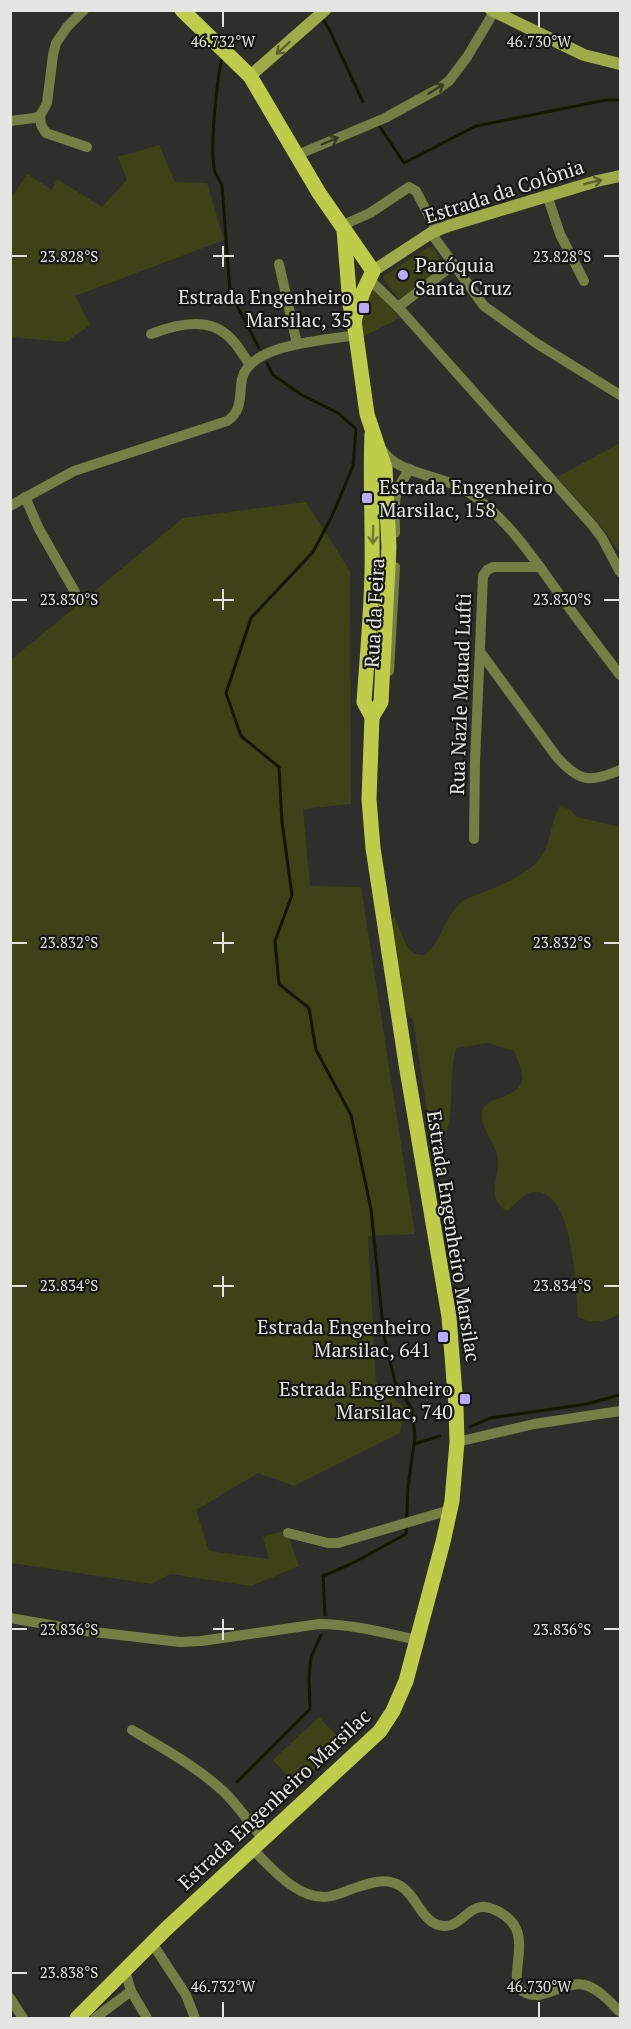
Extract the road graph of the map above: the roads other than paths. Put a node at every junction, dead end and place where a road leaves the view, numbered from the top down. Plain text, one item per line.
1 (84, 10) edge
2 (182, 10) edge
3 (493, 11) edge
4 (321, 15) edge
5 (621, 64) edge
6 (250, 76) junction
7 (40, 116) junction
8 (10, 121) edge
9 (87, 147) dead end
10 (297, 155) junction
11 (621, 176) edge
12 (547, 195) junction
13 (343, 232) junction
14 (434, 232) junction
15 (279, 264) dead end
16 (453, 265) junction
17 (371, 275) junction
18 (584, 281) dead end
19 (398, 307) junction
20 (355, 328) junction
21 (151, 334) dead end
22 (297, 344) junction
23 (250, 365) junction
24 (621, 394) edge
25 (372, 434) junction
26 (391, 467) junction
27 (410, 469) junction
28 (371, 482) junction
29 (25, 497) junction
30 (391, 497) junction
31 (10, 506) edge
32 (540, 567) junction
33 (621, 572) edge
34 (75, 592) dead end
35 (481, 653) junction
36 (621, 675) edge
37 (372, 723) junction
38 (621, 770) edge
39 (474, 839) dead end
40 (621, 1411) edge
41 (457, 1442) junction
42 (450, 1510) junction
43 (288, 1533) dead end
44 (10, 1618) edge
45 (418, 1641) junction
46 (132, 1730) dead end
47 (259, 1845) junction
48 (152, 1943) junction
49 (125, 1971) junction
50 (131, 1991) junction
51 (10, 1998) edge
52 (621, 2012) edge
53 (79, 2018) edge
54 (23, 2019) edge
55 (95, 2019) edge
56 (147, 2019) edge
57 (195, 2019) edge

1 - 7 street
2 - 6 main road
3 - 5 main road
10 -> 3 street
4 -> 6 main road
6 - 10 main road
7 - 8 street
7 - 9 street
10 - 13 main road
12 -> 11 main road, Estrada da Colônia
12 - 14 main road, Estrada da Colônia
12 - 18 street
13 - 14 street
13 - 17 main road
13 - 20 main road, Estrada Engenheiro Marsilac
14 - 16 street
14 - 17 main road, Estrada da Colônia
15 - 22 street
16 - 19 street
16 - 24 street
17 - 19 street
17 - 20 main road, Estrada Engenheiro Marsilac
19 - 33 street
20 - 22 street
20 - 25 main road, Estrada Engenheiro Marsilac
21 - 23 street
22 - 23 street
23 - 29 street
25 - 26 main road, Estrada Engenheiro Marsilac
25 - 28 main road, Estrada Engenheiro Marsilac
26 - 27 street
26 - 28 main road
26 - 30 main road, Estrada Engenheiro Marsilac
27 - 30 street
27 - 32 street
28 - 30 main road
28 -> 37 main road, Estrada Engenheiro Marsilac
29 - 31 street
29 - 34 street
30 - 37 main road, Estrada Engenheiro Marsilac
32 - 35 street, Rua Nazle Mauad Lufti
32 - 36 street
35 - 38 street
35 - 39 street, Rua Nazle Mauad Lufti
37 - 41 main road, Estrada Engenheiro Marsilac
40 - 41 street
41 - 42 main road, Estrada Engenheiro Marsilac
42 - 43 street
42 - 45 main road, Estrada Engenheiro Marsilac
44 - 45 street
45 - 47 main road, Estrada Engenheiro Marsilac
46 - 47 street
47 - 48 main road, Estrada Engenheiro Marsilac
47 - 52 street
48 - 49 main road, Estrada Engenheiro Marsilac
48 - 57 street
49 - 50 street
49 - 53 main road, Estrada Engenheiro Marsilac
50 - 55 street
50 - 56 street
51 - 54 street

